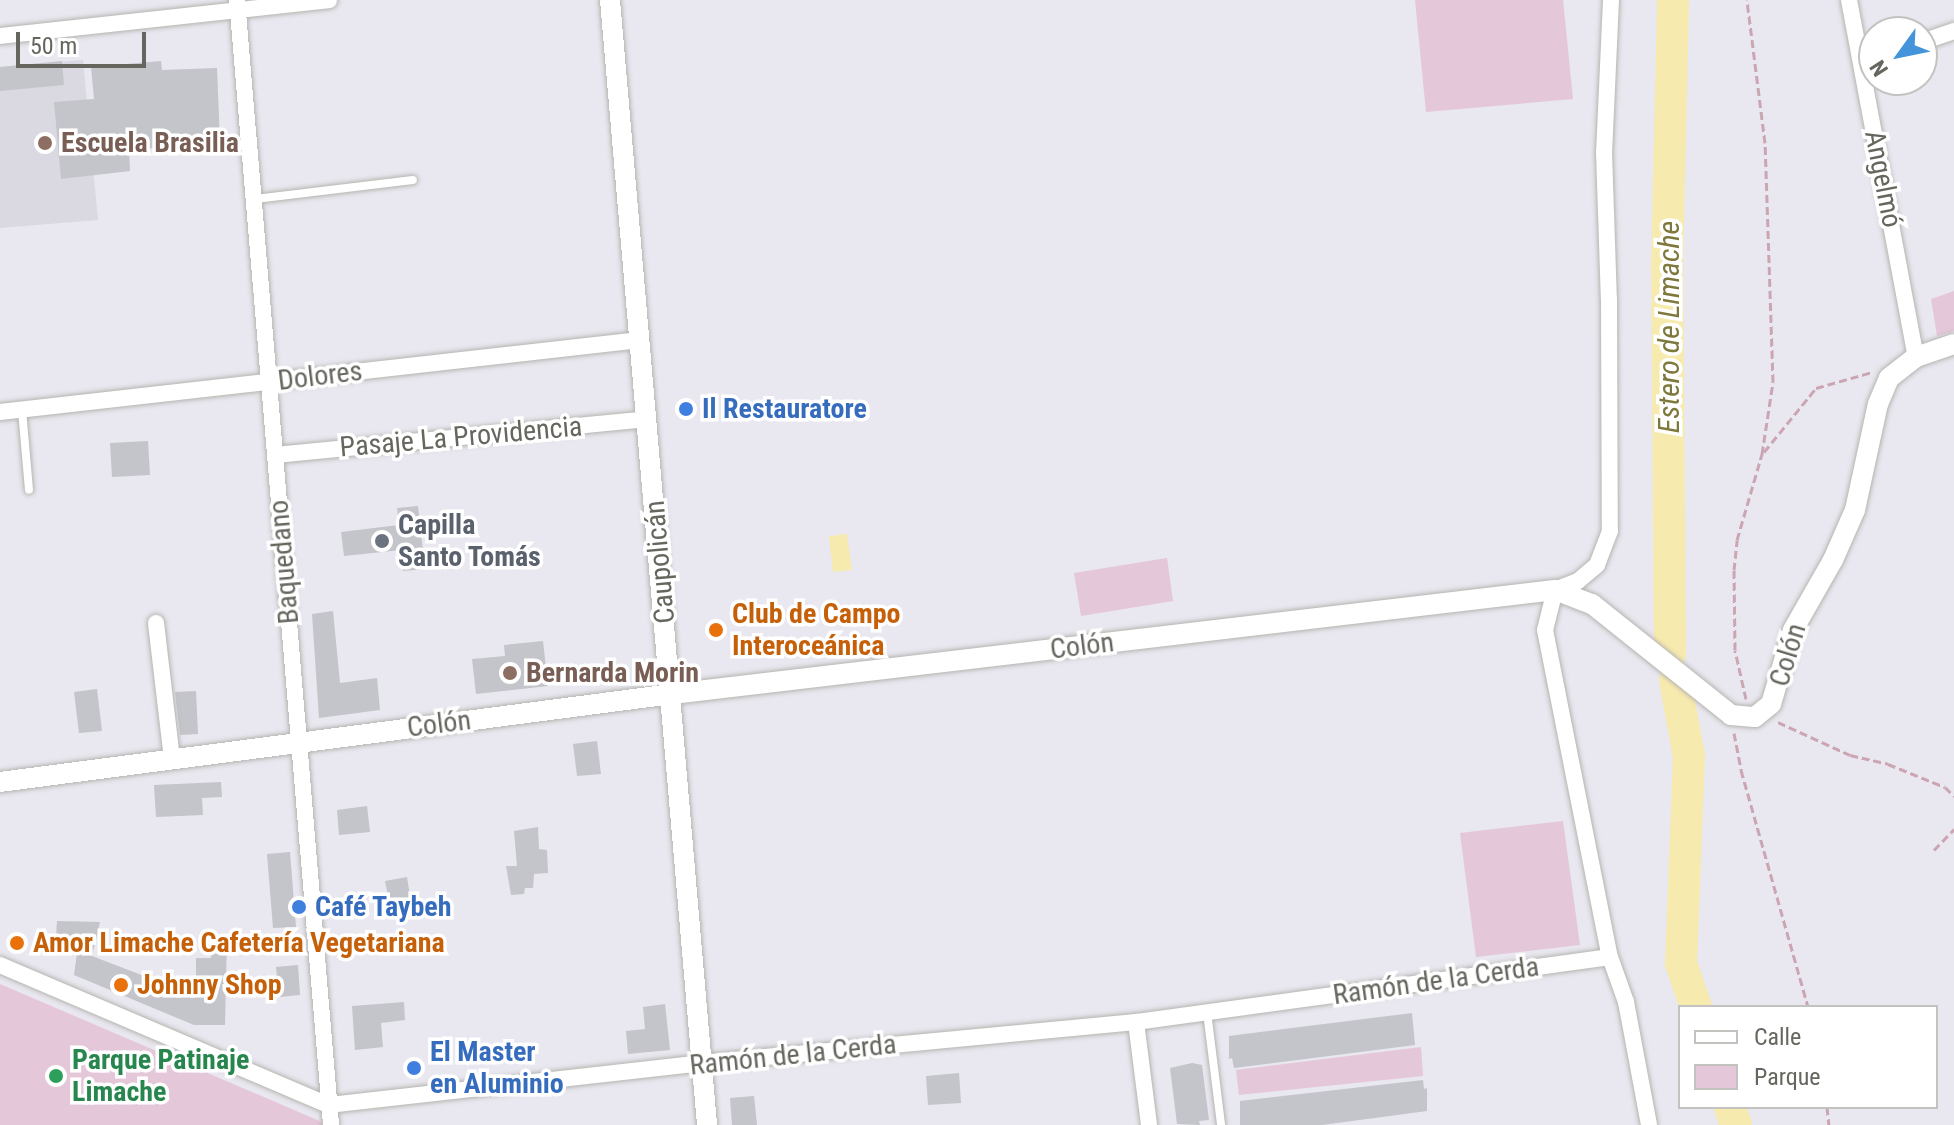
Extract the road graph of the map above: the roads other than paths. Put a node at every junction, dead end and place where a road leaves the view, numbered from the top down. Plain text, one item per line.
1 (329, 0) edge
2 (610, 0) edge
3 (1611, 0) edge
4 (1849, 0) edge
5 (237, 5) edge
6 (1858, 28) edge
7 (0, 36) edge
8 (1874, 96) edge
9 (413, 180) dead end
10 (255, 199) junction
11 (640, 340) junction
12 (1954, 344) edge
13 (1916, 357) junction
14 (269, 382) junction
15 (22, 410) junction
16 (0, 412) edge
17 (647, 419) junction
18 (275, 455) junction
19 (29, 490) dead end
20 (1555, 590) junction
21 (156, 623) dead end
22 (672, 694) junction
23 (299, 743) junction
24 (172, 759) junction
25 (0, 782) edge
26 (1610, 957) junction
27 (0, 965) edge
28 (1207, 1011) junction
29 (1136, 1022) junction
30 (702, 1063) junction
31 (329, 1105) junction
32 (331, 1125) edge
33 (707, 1125) edge
34 (1149, 1125) edge
35 (1221, 1125) edge
36 (1649, 1125) edge

1 - 5 street
2 - 11 street, Caupolicán
3 - 20 street
4 - 6 street, Angelmó
5 - 7 street
5 - 10 street, Baquedano
8 - 13 street, Angelmó
9 - 10 lane
10 - 14 street, Baquedano
11 - 14 street, Dolores
11 - 17 street, Caupolicán
12 - 13 street
13 - 20 street, Colón
14 - 15 street, Dolores
14 - 18 street, Baquedano
15 - 16 street, Dolores
15 - 19 lane
17 - 18 street, Pasaje La Providencia
17 - 22 street, Caupolicán
18 - 23 street, Baquedano
20 - 22 street, Colón
20 - 26 street
21 - 24 street
22 - 23 street, Colón
22 - 30 street, Caupolicán
23 - 24 street, Colón
23 - 31 street, Baquedano
24 - 25 street, Colón
26 - 28 street, Ramón de la Cerda
26 - 36 street
27 - 31 street, Ramón de la Cerda
28 - 29 street, Ramón de la Cerda
28 - 35 lane
29 - 30 street, Ramón de la Cerda
29 - 34 street
30 - 31 street, Ramón de la Cerda
30 - 33 street, Caupolicán
31 - 32 street, Baquedano

